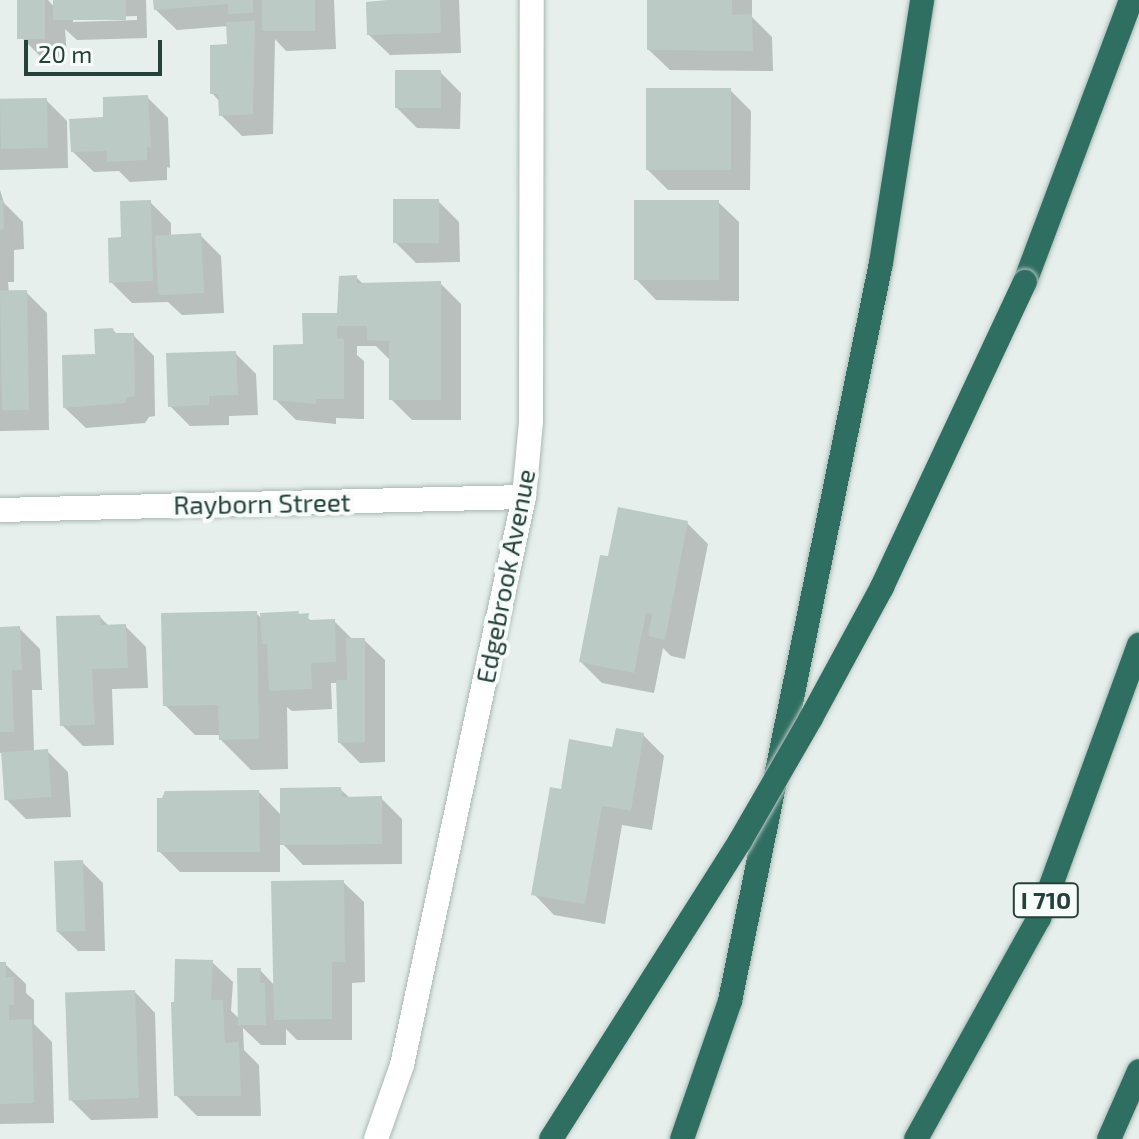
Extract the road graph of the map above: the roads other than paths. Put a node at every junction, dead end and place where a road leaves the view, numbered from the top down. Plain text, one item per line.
1 (532, 0) edge
2 (922, 0) edge
3 (1131, 0) edge
4 (524, 497) junction
5 (0, 510) edge
6 (1139, 645) edge
7 (1139, 1071) edge
8 (376, 1139) edge
9 (551, 1139) edge
10 (682, 1139) edge
11 (916, 1139) edge
12 (1109, 1139) edge

1 - 4 street, Edgebrook Avenue
2 - 10 highway
3 - 9 highway, bridge
4 - 5 street, Rayborn Street
4 - 8 street, Edgebrook Avenue
6 - 11 highway, I 710
7 - 12 highway

